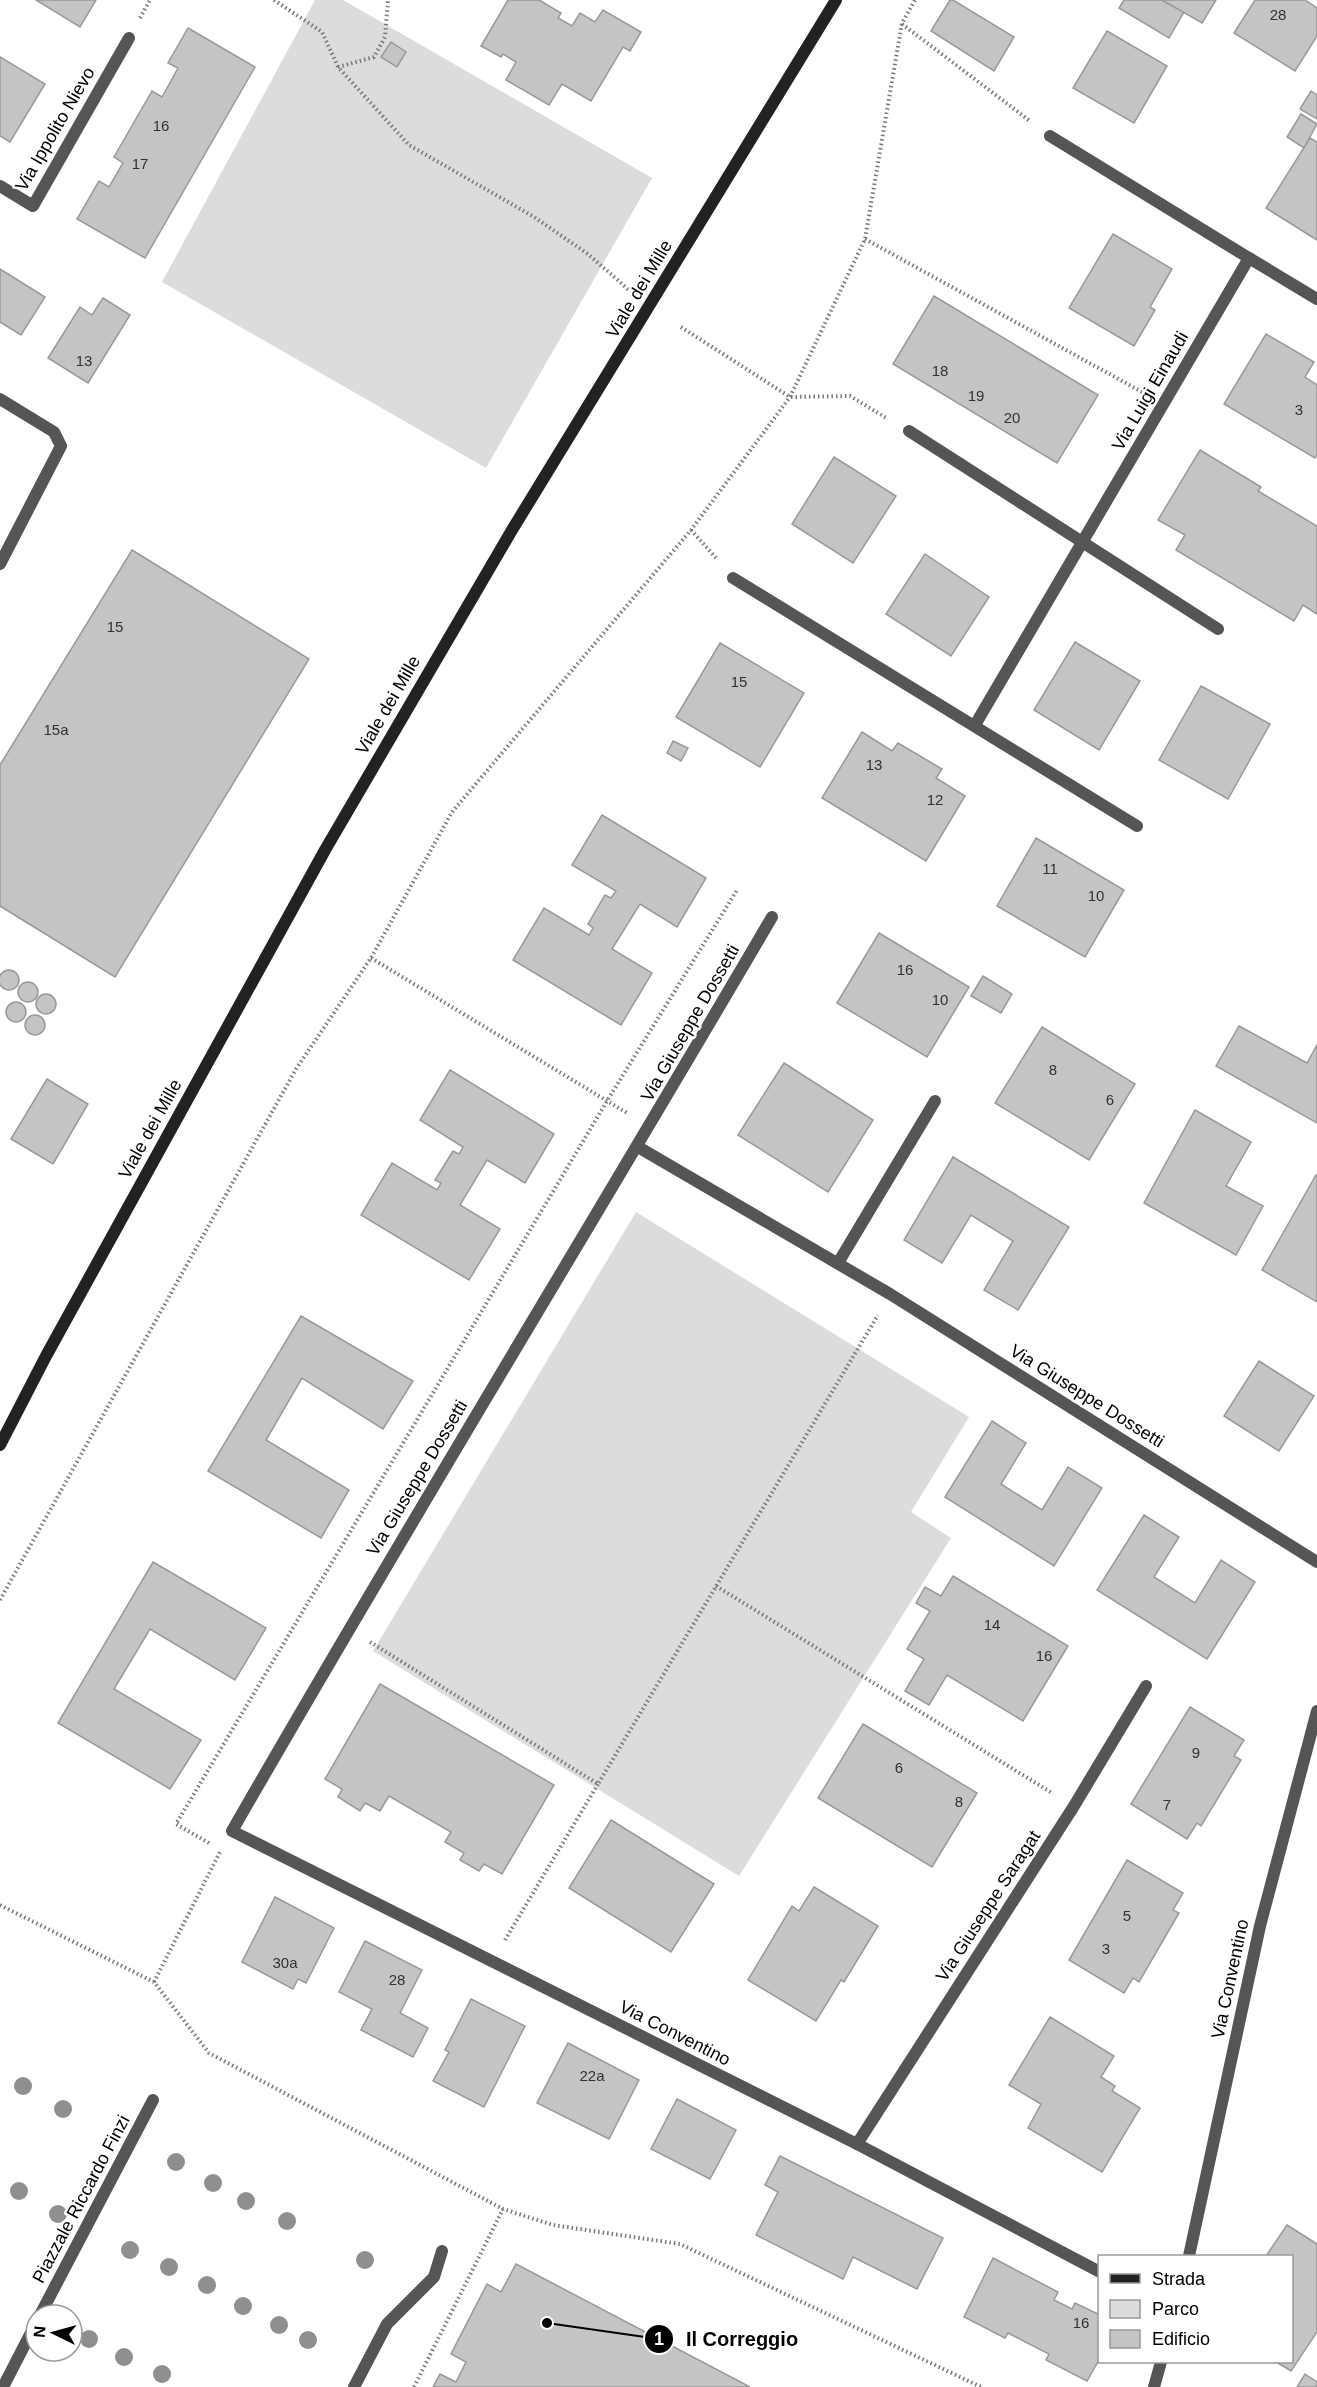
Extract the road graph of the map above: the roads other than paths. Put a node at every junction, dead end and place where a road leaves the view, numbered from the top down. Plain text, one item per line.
1 (836, 0) edge
2 (129, 38) dead end
3 (1050, 136) road end
4 (0, 186) edge
5 (1249, 258) junction
6 (1317, 299) edge
7 (0, 399) edge
8 (909, 431) road end
9 (1082, 543) junction
10 (0, 564) edge
11 (733, 578) road end
12 (1218, 629) dead end
13 (975, 725) junction
14 (1137, 826) dead end
15 (772, 917) dead end
16 (935, 1101) dead end
17 (638, 1147) junction
18 (837, 1263) junction
19 (0, 1445) edge
20 (1317, 1562) edge
21 (1146, 1686) dead end
22 (1317, 1711) edge
23 (232, 1831) joint
24 (153, 2100) dead end
25 (857, 2144) junction
26 (442, 2251) dead end
27 (1189, 2255) edge
28 (1098, 2271) edge
29 (46, 2303) edge
30 (24, 2346) edge
31 (1160, 2363) edge
32 (3, 2387) edge
33 (354, 2387) edge
34 (1154, 2387) edge

1 - 19 main road, Viale dei Mille
2 - 4 street, Via Ippolito Nievo
3 - 5 street
5 - 6 street
5 - 9 street, Via Luigi Einaudi
7 - 10 street
8 - 9 street
9 - 12 street
9 - 13 street, Via Luigi Einaudi
11 - 13 street
13 - 14 street
15 - 17 street, Via Giuseppe Dossetti
16 - 18 street
17 - 18 street, Via Giuseppe Dossetti
17 - 23 street, Via Giuseppe Dossetti
18 - 20 street, Via Giuseppe Dossetti
21 - 25 street, Via Giuseppe Saragat
22 - 27 street, Via Conventino
23 - 25 street, Via Conventino
24 - 29 street, Piazzale Riccardo Finzi
25 - 28 street, Via Conventino
26 - 33 street
30 - 32 street
31 - 34 street

